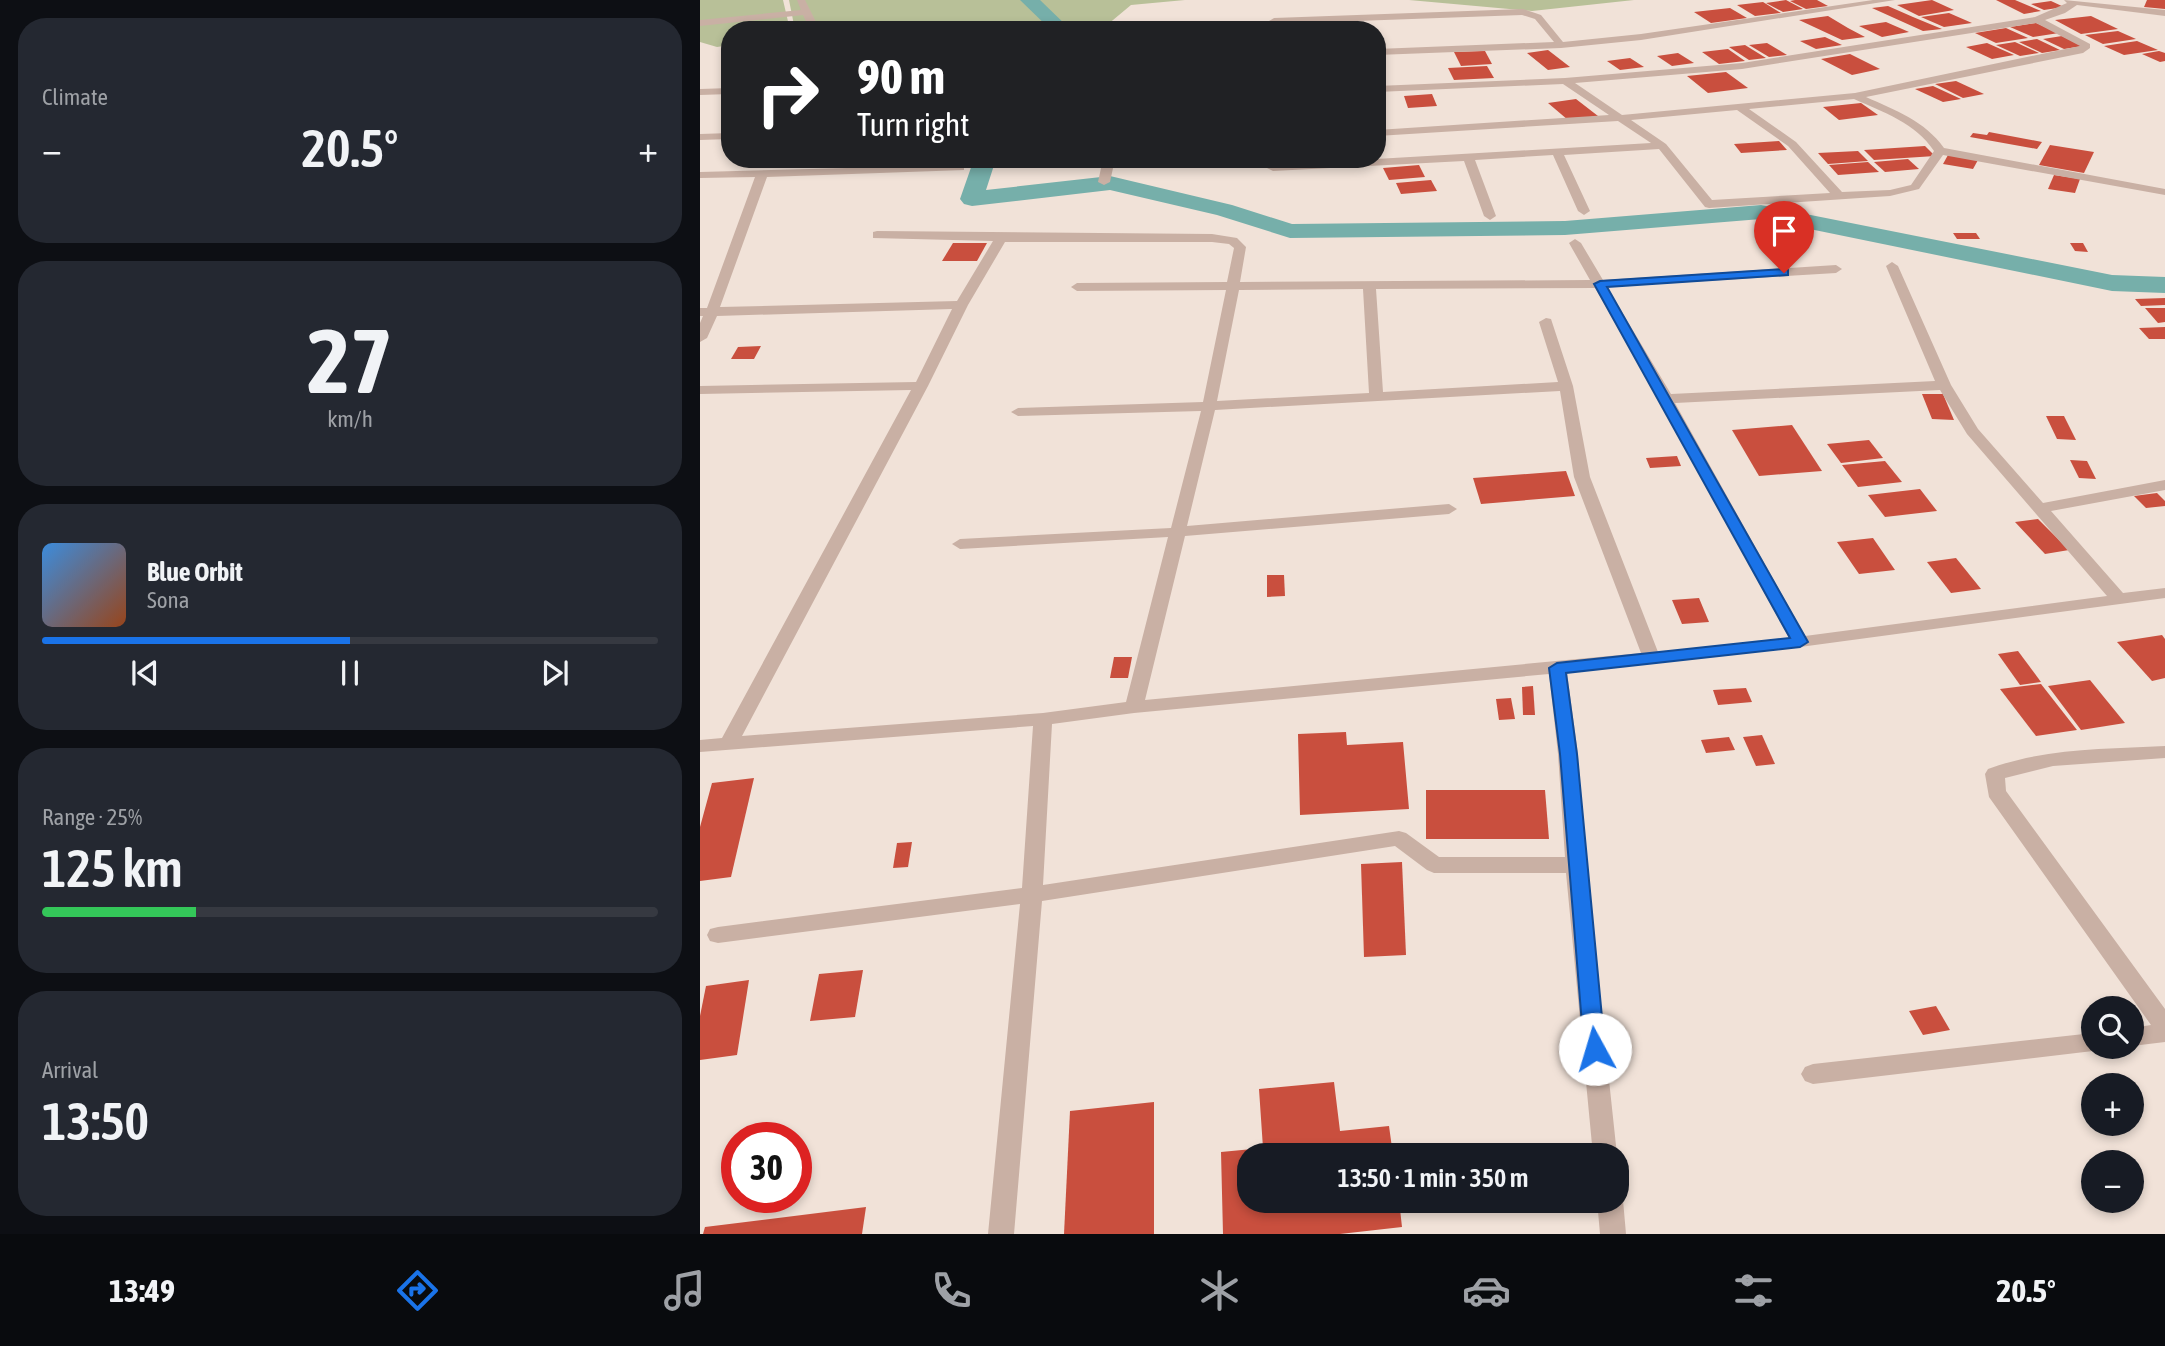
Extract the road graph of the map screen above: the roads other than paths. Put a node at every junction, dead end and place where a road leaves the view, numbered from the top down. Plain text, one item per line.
1 (801, 0) edge
2 (1891, 0) edge
3 (2060, 0) edge
4 (2077, 1) edge
5 (806, 12) junction
6 (2165, 13) edge
7 (2037, 20) junction
8 (810, 21) edge
9 (1274, 21) dead end
10 (700, 23) edge
11 (1561, 45) junction
12 (1386, 52) edge
13 (1565, 81) junction
14 (1386, 89) edge
15 (721, 91) edge
16 (700, 92) edge
17 (1855, 96) junction
18 (1741, 108) junction
19 (1619, 118) junction
20 (1386, 132) edge
21 (721, 136) edge
22 (700, 137) edge
23 (1662, 146) junction
24 (1940, 151) junction
25 (1556, 152) junction
26 (1468, 157) junction
27 (1386, 162) edge
28 (960, 168) dead end
29 (1107, 168) edge
30 (763, 172) junction
31 (700, 175) edge
32 (1104, 182) dead end
33 (2165, 192) edge
34 (1839, 196) junction
35 (1584, 211) dead end
36 (1490, 216) dead end
37 (877, 235) dead end
38 (1001, 238) junction
39 (1575, 243) dead end
40 (1892, 266) dead end
41 (1836, 270) dead end
42 (1600, 284) junction
43 (1233, 286) junction
44 (1077, 287) dead end
45 (1369, 287) junction
46 (961, 304) junction
47 (706, 312) edge
48 (1546, 322) dead end
49 (700, 338) edge
50 (921, 386) junction
51 (1566, 386) junction
52 (1944, 386) junction
53 (700, 390) edge
54 (1376, 396) junction
55 (1666, 399) junction
56 (1209, 406) junction
57 (1018, 412) dead end
58 (2165, 485) edge
59 (2041, 508) junction
60 (1449, 509) dead end
61 (1178, 532) junction
62 (960, 544) dead end
63 (2165, 593) edge
64 (2119, 599) junction
65 (1800, 642) junction
66 (1652, 658) junction
67 (1557, 668) junction
68 (1134, 707) junction
69 (1044, 719) junction
70 (728, 744) junction
71 (700, 746) edge
72 (2165, 752) edge
73 (1576, 865) junction
74 (1032, 895) junction
75 (718, 935) dead end
76 (2165, 1027) edge
77 (2165, 1033) edge
78 (2144, 1036) edge
79 (2081, 1043) edge
80 (1813, 1073) dead end
81 (1604, 1143) edge
82 (1611, 1213) edge
83 (1001, 1234) edge
84 (1613, 1234) edge

1 - 5 street
2 - 11 street
3 - 4 street
4 - 6 street
4 - 7 street
5 - 8 street
5 - 10 street
7 - 13 street
7 - 17 street
9 - 11 street
11 - 12 street
13 - 14 street
13 - 19 street
15 - 16 street
17 - 18 street
17 - 24 street
18 - 19 street
18 - 34 street
19 - 20 street
19 - 23 street
21 - 22 street
23 - 25 street
23 - 34 street
24 - 33 street
24 - 34 street
25 - 26 street
25 - 35 street
26 - 27 street
26 - 36 street
28 - 30 street
29 - 32 street
30 - 31 street
30 - 47 street
37 - 38 street
38 - 43 street
38 - 46 street
39 - 42 street
40 - 52 street
41 - 42 street
42 - 45 street
42 - 55 street
43 - 44 street
43 - 45 street
43 - 56 street
45 - 54 street
46 - 47 street
46 - 50 street
47 - 49 street
48 - 51 street
50 - 53 street
50 - 70 street
51 - 54 street
51 - 66 street
52 - 55 street
52 - 59 street
54 - 56 street
55 - 65 street
56 - 57 street
56 - 61 street
58 - 59 street
59 - 64 street
60 - 61 street
61 - 62 street
61 - 68 street
63 - 64 street
64 - 65 street
65 - 66 street
66 - 67 street
67 - 68 street
67 - 73 street
68 - 69 street
69 - 70 street
69 - 74 street
70 - 71 street
72 - 76 street
73 - 74 street
73 - 81 street
74 - 75 street
74 - 83 street
77 - 78 street
79 - 80 street
82 - 84 street

